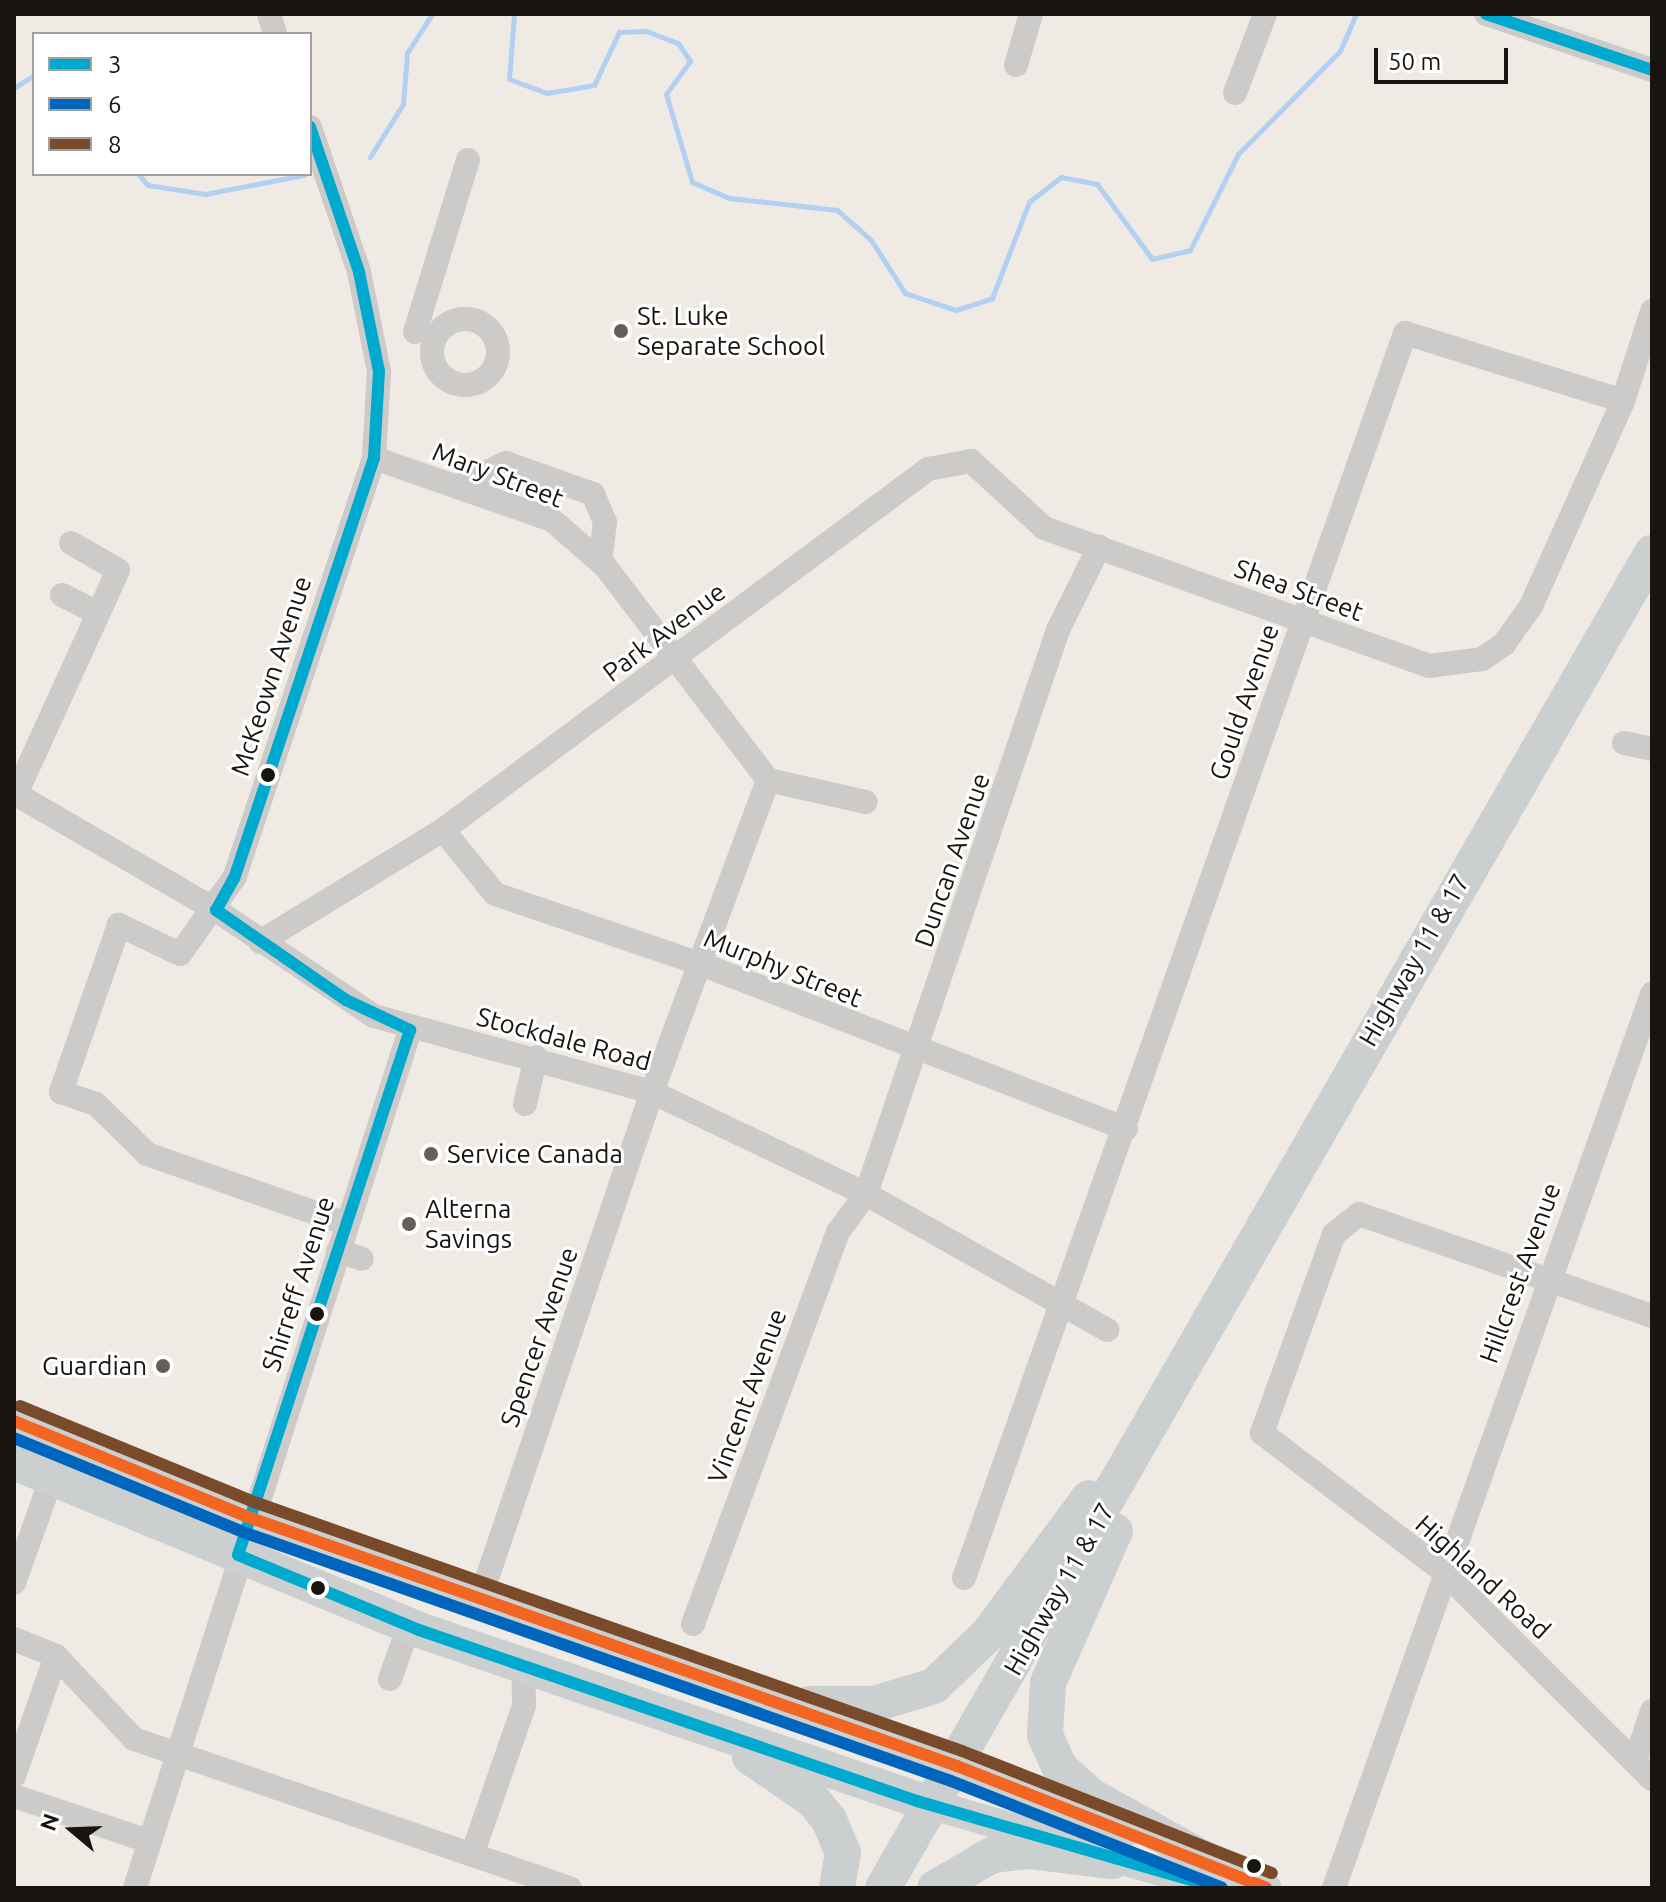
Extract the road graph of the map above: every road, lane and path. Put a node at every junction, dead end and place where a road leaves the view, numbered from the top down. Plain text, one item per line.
1 (1031, 14) edge
2 (1265, 14) edge
3 (1486, 14) edge
4 (1016, 65) dead end
5 (1652, 70) edge
6 (1235, 93) dead end
7 (312, 133) edge
8 (468, 160) dead end
9 (1652, 311) edge
10 (373, 341) junction
11 (1623, 401) junction
12 (374, 458) junction
13 (457, 487) junction
14 (71, 543) dead end
15 (1099, 547) junction
16 (1652, 553) edge
17 (600, 561) junction
18 (62, 595) dead end
19 (98, 613) junction
20 (1301, 621) junction
21 (679, 655) junction
22 (1624, 743) dead end
23 (1652, 749) edge
24 (768, 780) junction
25 (15, 793) edge
26 (866, 802) dead end
27 (443, 830) junction
28 (216, 910) junction
29 (260, 942) junction
30 (701, 964) junction
31 (1652, 994) edge
32 (410, 1030) junction
33 (917, 1052) junction
34 (536, 1057) junction
35 (652, 1092) junction
36 (525, 1104) dead end
37 (1126, 1129) junction
38 (866, 1194) junction
39 (347, 1224) junction
40 (338, 1251) junction
41 (362, 1259) dead end
42 (1548, 1277) junction
43 (1063, 1305) junction
44 (1652, 1316) edge
45 (1107, 1330) dead end
46 (1184, 1372) junction
47 (14, 1421) edge
48 (14, 1462) edge
49 (52, 1477) junction
50 (251, 1518) junction
51 (238, 1555) junction
52 (1443, 1571) junction
53 (964, 1578) dead end
54 (14, 1583) edge
55 (480, 1599) junction
56 (693, 1624) dead end
57 (409, 1626) junction
58 (14, 1639) edge
59 (56, 1656) junction
60 (523, 1667) junction
61 (390, 1679) dead end
62 (774, 1702) junction
63 (1652, 1711) edge
64 (705, 1727) junction
65 (173, 1752) junction
66 (948, 1762) junction
67 (1635, 1762) junction
68 (14, 1776) edge
69 (1652, 1779) edge
70 (14, 1796) edge
71 (925, 1803) junction
72 (148, 1841) junction
73 (472, 1855) junction
74 (1112, 1861) junction
75 (1211, 1874) edge
76 (135, 1888) edge
77 (570, 1888) edge
78 (837, 1888) edge
79 (868, 1888) edge
80 (883, 1888) edge
81 (935, 1888) edge
82 (1266, 1888) edge
83 (1334, 1888) edge

1 - 4 street
2 - 6 street
3 - 5 street
7 - 10 street, McKeown Avenue
8 - 10 street
9 - 11 street
10 - 12 street, McKeown Avenue
11 - 20 street, Shea Street
11 - 20 street, Gould Avenue
12 - 13 street, Mary Street
12 - 28 street, McKeown Avenue
13 - 17 street, Mary Street
13 - 17 street
14 - 19 street
15 - 20 street, Shea Street
15 - 21 street, Park Avenue
15 - 33 street, Duncan Avenue
16 - 46 highway, Highway 11 & 17
17 - 21 street, Mary Street
18 - 19 street
19 - 25 street
20 - 37 street, Gould Avenue
21 - 24 street, Mary Street
21 - 27 street, Park Avenue
22 - 23 street
24 - 26 street
24 - 30 street, Spencer Avenue
25 - 28 street, Stockdale Road
27 - 29 street, Park Avenue
27 - 30 street, Murphy Street
28 - 29 street, Stockdale Road
28 - 39 street, McKeown Avenue
29 - 32 street, Stockdale Road
30 - 33 street, Murphy Street
30 - 35 street, Spencer Avenue
31 - 42 street, Hillcrest Avenue
32 - 34 street, Stockdale Road
32 - 39 street, Shirreff Avenue
33 - 37 street, Murphy Street
33 - 38 street, Duncan Avenue
34 - 35 street, Stockdale Road
34 - 36 street
35 - 38 street, Stockdale Road
35 - 55 street, Spencer Avenue
37 - 43 street, Gould Avenue
38 - 43 street, Stockdale Road
38 - 56 street, Vincent Avenue
39 - 40 street, Shirreff Avenue
40 - 41 street
40 - 50 street, Shirreff Avenue
42 - 44 street
42 - 52 street, Hillcrest Avenue
42 - 52 street, Highland Road
43 - 45 street, Stockdale Road
43 - 53 street, Gould Avenue
46 - 62 highway
46 - 66 highway, Highway 11 & 17
46 - 75 highway
47 - 50 highway
48 - 49 highway
49 - 51 highway
49 - 54 street
50 - 51 street, Shirreff Avenue
50 - 55 highway
51 - 57 highway
51 - 65 street, Shirreff Avenue
52 - 67 street, Highland Road
52 - 83 street, Hillcrest Avenue
55 - 62 highway
57 - 60 highway
57 - 61 street
58 - 59 street
59 - 65 street
59 - 68 street
60 - 64 highway
60 - 73 street
62 - 66 highway
63 - 67 street
64 - 71 highway
64 - 78 highway
65 - 72 street, Shirreff Avenue
65 - 73 street
66 - 71 highway, Highway 11 & 17
66 - 75 main road
67 - 69 street, Highland Road
70 - 72 street
71 - 74 main road
71 - 79 highway
71 - 80 highway
72 - 76 street, Shirreff Avenue
73 - 77 street
74 - 75 main road
74 - 81 highway
75 - 82 main road

